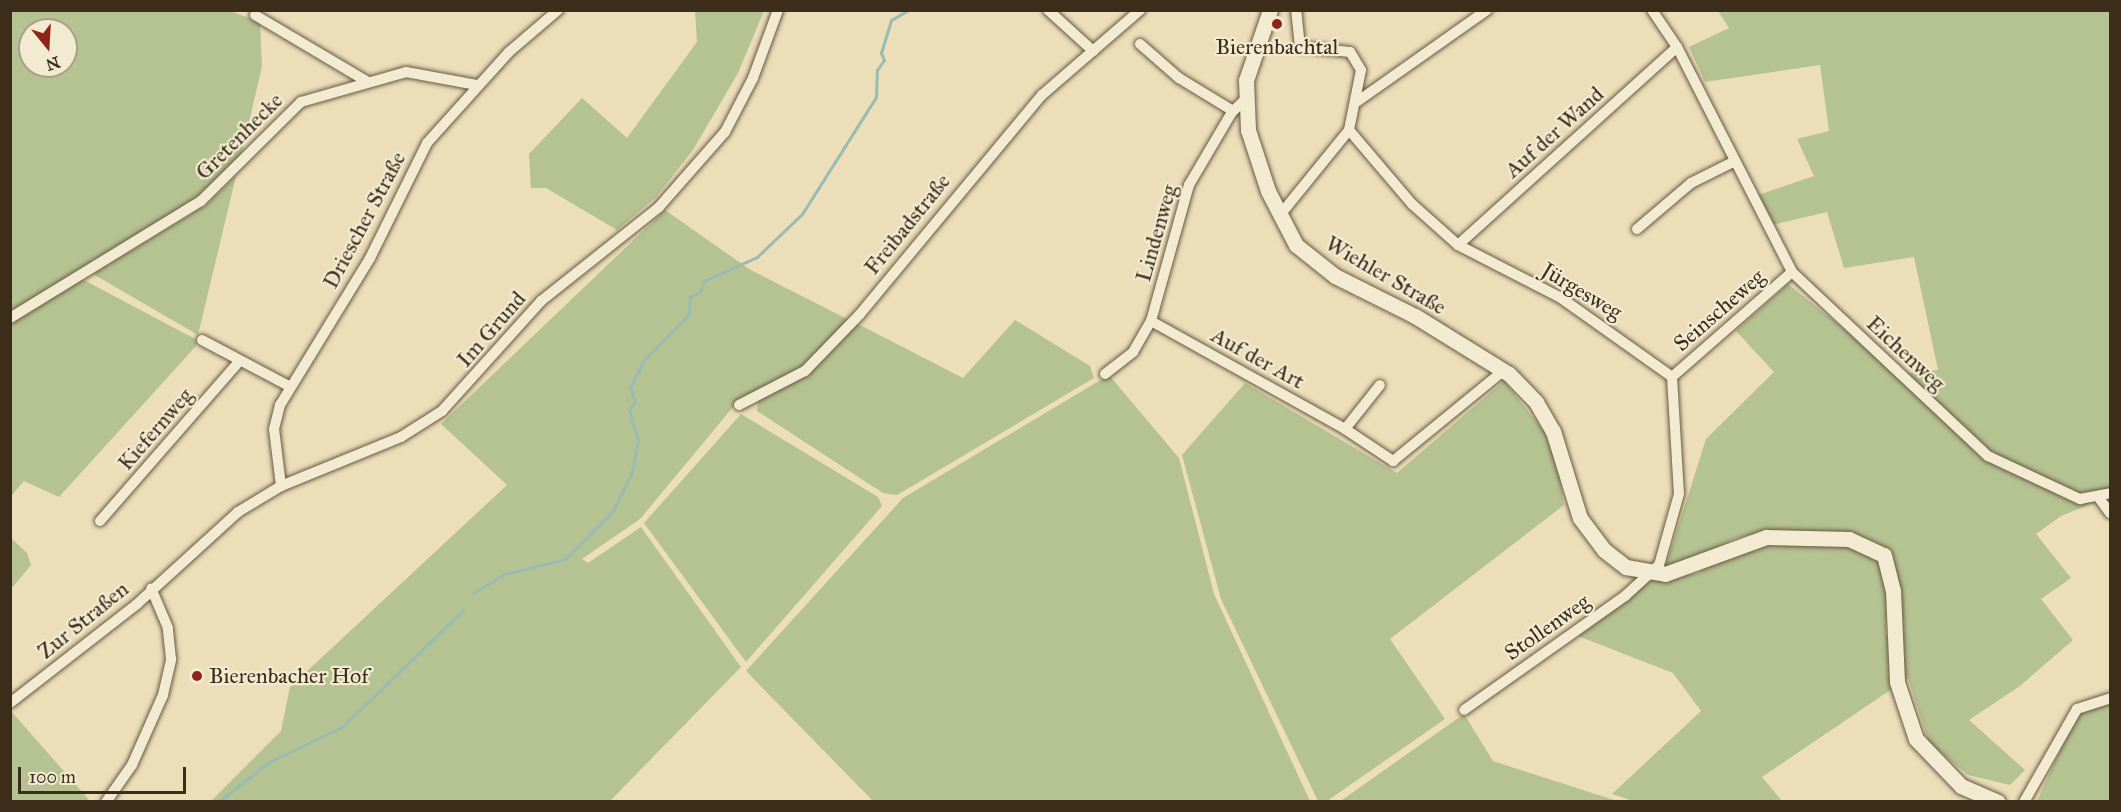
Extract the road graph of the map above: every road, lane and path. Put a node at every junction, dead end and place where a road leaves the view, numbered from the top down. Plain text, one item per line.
1 (558, 10) edge
2 (778, 10) edge
3 (1048, 10) edge
4 (1140, 10) edge
5 (1270, 10) edge
6 (1296, 10) edge
7 (1487, 10) edge
8 (1652, 10) edge
9 (255, 15) dead end
10 (1140, 44) dead end
11 (1677, 47) junction
12 (1093, 51) junction
13 (366, 81) junction
14 (477, 84) junction
15 (1245, 100) junction
16 (1358, 101) junction
17 (1233, 111) junction
18 (1349, 130) junction
19 (1733, 162) junction
20 (1280, 215) junction
21 (1637, 229) dead end
22 (1458, 244) junction
23 (1792, 272) junction
24 (10, 318) edge
25 (1151, 321) junction
26 (202, 340) dead end
27 (238, 363) junction
28 (1504, 370) junction
29 (1105, 374) dead end
30 (1672, 377) junction
31 (1380, 385) dead end
32 (289, 386) junction
33 (739, 405) dead end
34 (1345, 429) junction
35 (281, 486) junction
36 (2110, 494) edge
37 (2099, 498) junction
38 (2110, 513) edge
39 (100, 521) dead end
40 (1650, 573) junction
41 (151, 588) junction
42 (2110, 698) edge
43 (10, 703) edge
44 (1464, 710) dead end
45 (106, 801) edge
46 (1998, 801) edge
47 (2024, 801) edge

1 - 14 street, Driescher Straße
2 - 35 street, Im Grund
3 - 12 street
4 - 12 street
5 - 15 main road, Wiehler Straße
6 - 16 street
7 - 16 street
8 - 11 street, Eichenweg
9 - 13 street
10 - 17 street
11 - 19 street, Eichenweg
11 - 22 street, Auf der Wand
12 - 33 street, Freibadstraße
13 - 14 street, Gretenhecke
13 - 24 street, Gretenhecke
14 - 32 street, Driescher Straße
15 - 17 street, Lindenweg
15 - 20 main road, Wiehler Straße
16 - 18 street
17 - 25 street, Lindenweg
18 - 20 street
18 - 22 street, Jürgesweg
19 - 21 street
19 - 23 street, Eichenweg
20 - 28 main road, Wiehler Straße
22 - 30 street, Jürgesweg
23 - 30 street, Seinscheweg
23 - 37 street, Eichenweg
25 - 29 street, Lindenweg
25 - 34 street, Auf der Art
26 - 27 street
27 - 32 street
27 - 39 street, Kiefernweg
28 - 34 street, Auf der Art
28 - 40 main road, Wiehler Straße
30 - 40 street, Stollenweg
31 - 34 street
32 - 35 street, Driescher Straße
35 - 41 street, Im Grund
36 - 37 street, Eichenweg
37 - 38 street
40 - 44 street, Stollenweg
40 - 46 main road
41 - 43 street, Zur Straßen
41 - 45 street
42 - 47 street

